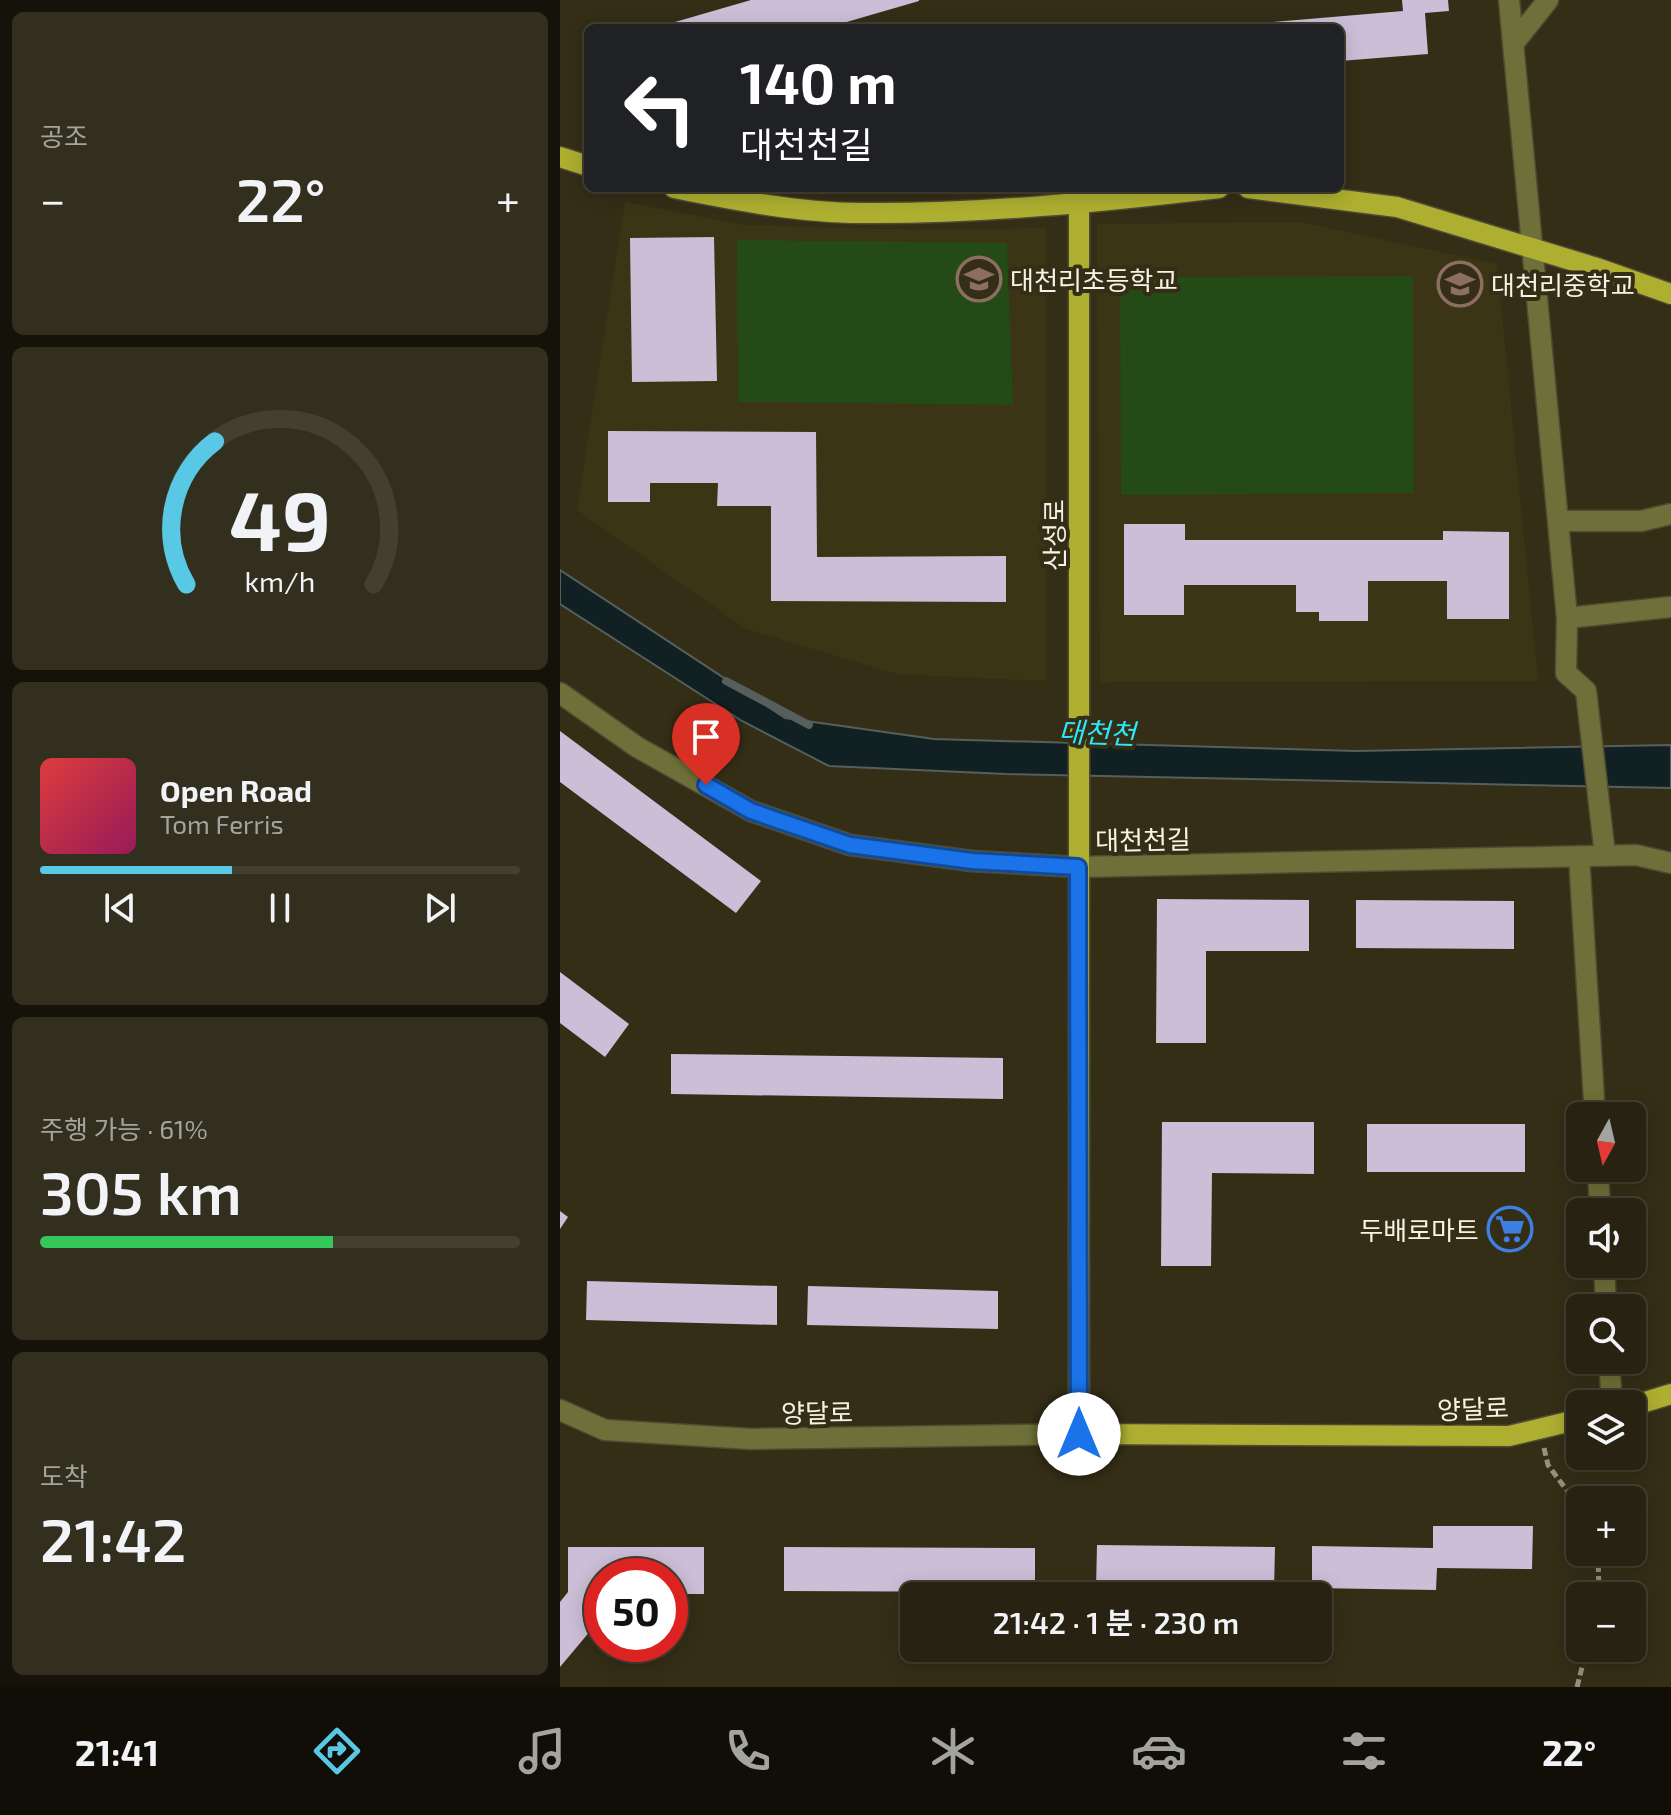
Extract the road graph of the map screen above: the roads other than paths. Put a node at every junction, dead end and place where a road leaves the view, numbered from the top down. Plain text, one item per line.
1 (1509, 0) edge
2 (1548, 0) edge
3 (1513, 44) junction
4 (560, 157) edge
5 (584, 165) edge
6 (693, 192) edge
7 (1184, 192) edge
8 (1279, 192) edge
9 (1079, 204) junction
10 (1533, 249) junction
11 (1671, 294) edge
12 (1671, 514) edge
13 (1558, 521) junction
14 (1671, 607) edge
15 (1567, 618) junction
16 (560, 693) edge
17 (1605, 855) junction
18 (1579, 856) junction
19 (1671, 863) edge
20 (1078, 867) junction
21 (1594, 1102) edge
22 (1671, 1394) edge
23 (1646, 1402) edge
24 (560, 1410) edge
25 (1566, 1422) edge
26 (1079, 1434) junction

1 - 3 street
2 - 3 street
3 - 10 street
4 - 5 main road
6 - 9 main road
7 - 9 main road
8 - 10 main road
9 - 20 main road, 산성로
10 - 11 main road
10 - 13 street
12 - 13 street
13 - 15 street
14 - 15 street
15 - 17 street
16 - 20 street, 대천천길
17 - 18 street, 대천천길
17 - 19 street, 대천천길
18 - 20 street, 대천천길
18 - 21 street
20 - 26 main road
22 - 23 main road
24 - 26 street, 양달로
25 - 26 main road, 양달로

